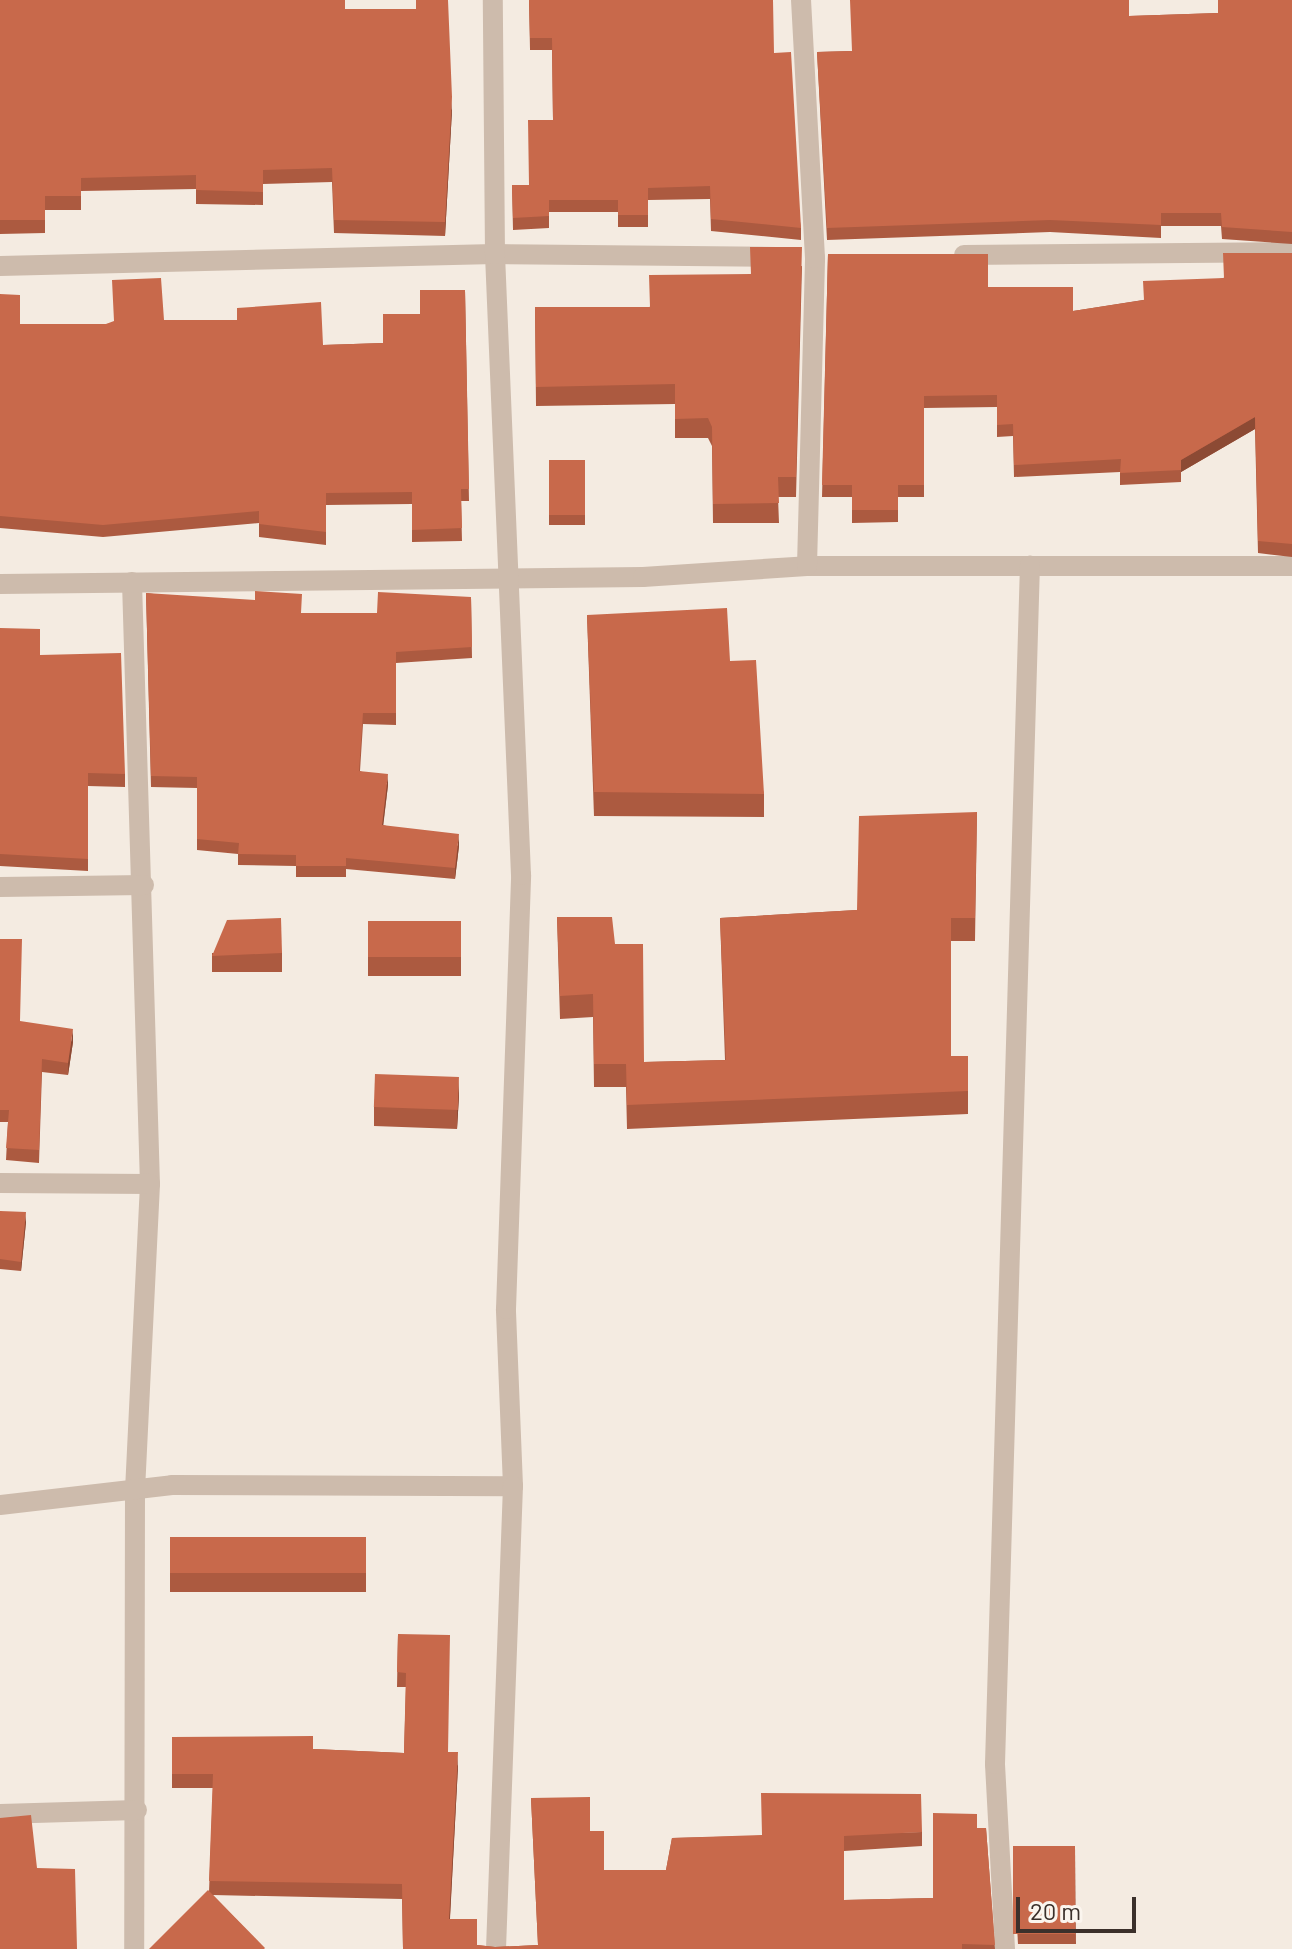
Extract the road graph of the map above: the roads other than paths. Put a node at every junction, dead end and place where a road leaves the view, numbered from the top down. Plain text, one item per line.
1 (493, 0) edge
2 (801, 0) edge
3 (1292, 252) edge
4 (495, 254) junction
5 (942, 256) edge
6 (846, 257) edge
7 (815, 258) junction
8 (0, 266) edge
9 (807, 566) junction
10 (1030, 566) junction
11 (1292, 566) edge
12 (508, 575) junction
13 (132, 582) junction
14 (0, 584) edge
15 (144, 885) junction
16 (0, 887) edge
17 (0, 1183) edge
18 (150, 1184) junction
19 (513, 1486) junction
20 (135, 1491) junction
21 (0, 1505) edge
22 (137, 1810) junction
23 (0, 1814) edge
24 (134, 1949) edge
25 (496, 1949) edge
26 (1005, 1949) edge

1 - 4 street
2 - 7 street
3 - 5 street
4 - 7 street
4 - 8 street
4 - 12 street
6 - 7 street
7 - 9 street
9 - 10 street
9 - 12 street
10 - 11 street
10 - 26 street
12 - 13 street
12 - 19 street
13 - 14 street
13 - 15 street
15 - 16 street
15 - 18 street
17 - 18 street
18 - 20 street
19 - 20 street
19 - 25 street
20 - 21 street
20 - 22 street
22 - 23 street
22 - 24 street

